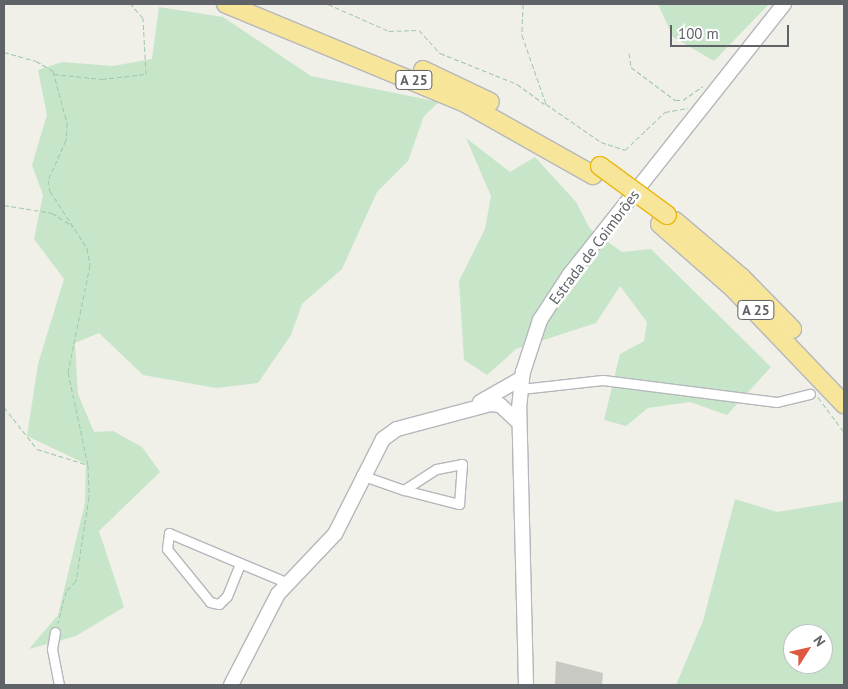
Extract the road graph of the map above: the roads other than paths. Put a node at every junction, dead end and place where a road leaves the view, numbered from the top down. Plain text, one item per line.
1 (226, 4) edge
2 (259, 4) edge
3 (782, 7) edge
4 (597, 170) junction
5 (663, 219) junction
6 (844, 387) edge
7 (521, 388) junction
8 (810, 394) road end
9 (491, 404) junction
10 (844, 404) edge
11 (453, 414) junction
12 (518, 423) junction
13 (361, 475) junction
14 (404, 490) junction
15 (240, 563) junction
16 (288, 582) junction
17 (55, 632) road end
18 (59, 685) edge
19 (231, 685) edge
20 (526, 685) edge

1 - 4 highway, A 25
2 - 4 highway, A 25
3 - 7 street, Estrada de Coimbrões
4 - 5 highway, A 25, bridge
5 - 6 highway, A 25
5 - 10 highway, A 25
7 - 8 street
7 - 9 street
7 - 11 street
7 - 12 street, Estrada de Coimbrões
9 - 11 street
9 - 12 street
11 - 13 street
12 - 20 street, Estrada de Coimbrões
13 - 14 street
13 - 16 street
14 - 14 street
15 - 15 street
15 - 16 street
16 - 19 street
17 - 18 street

